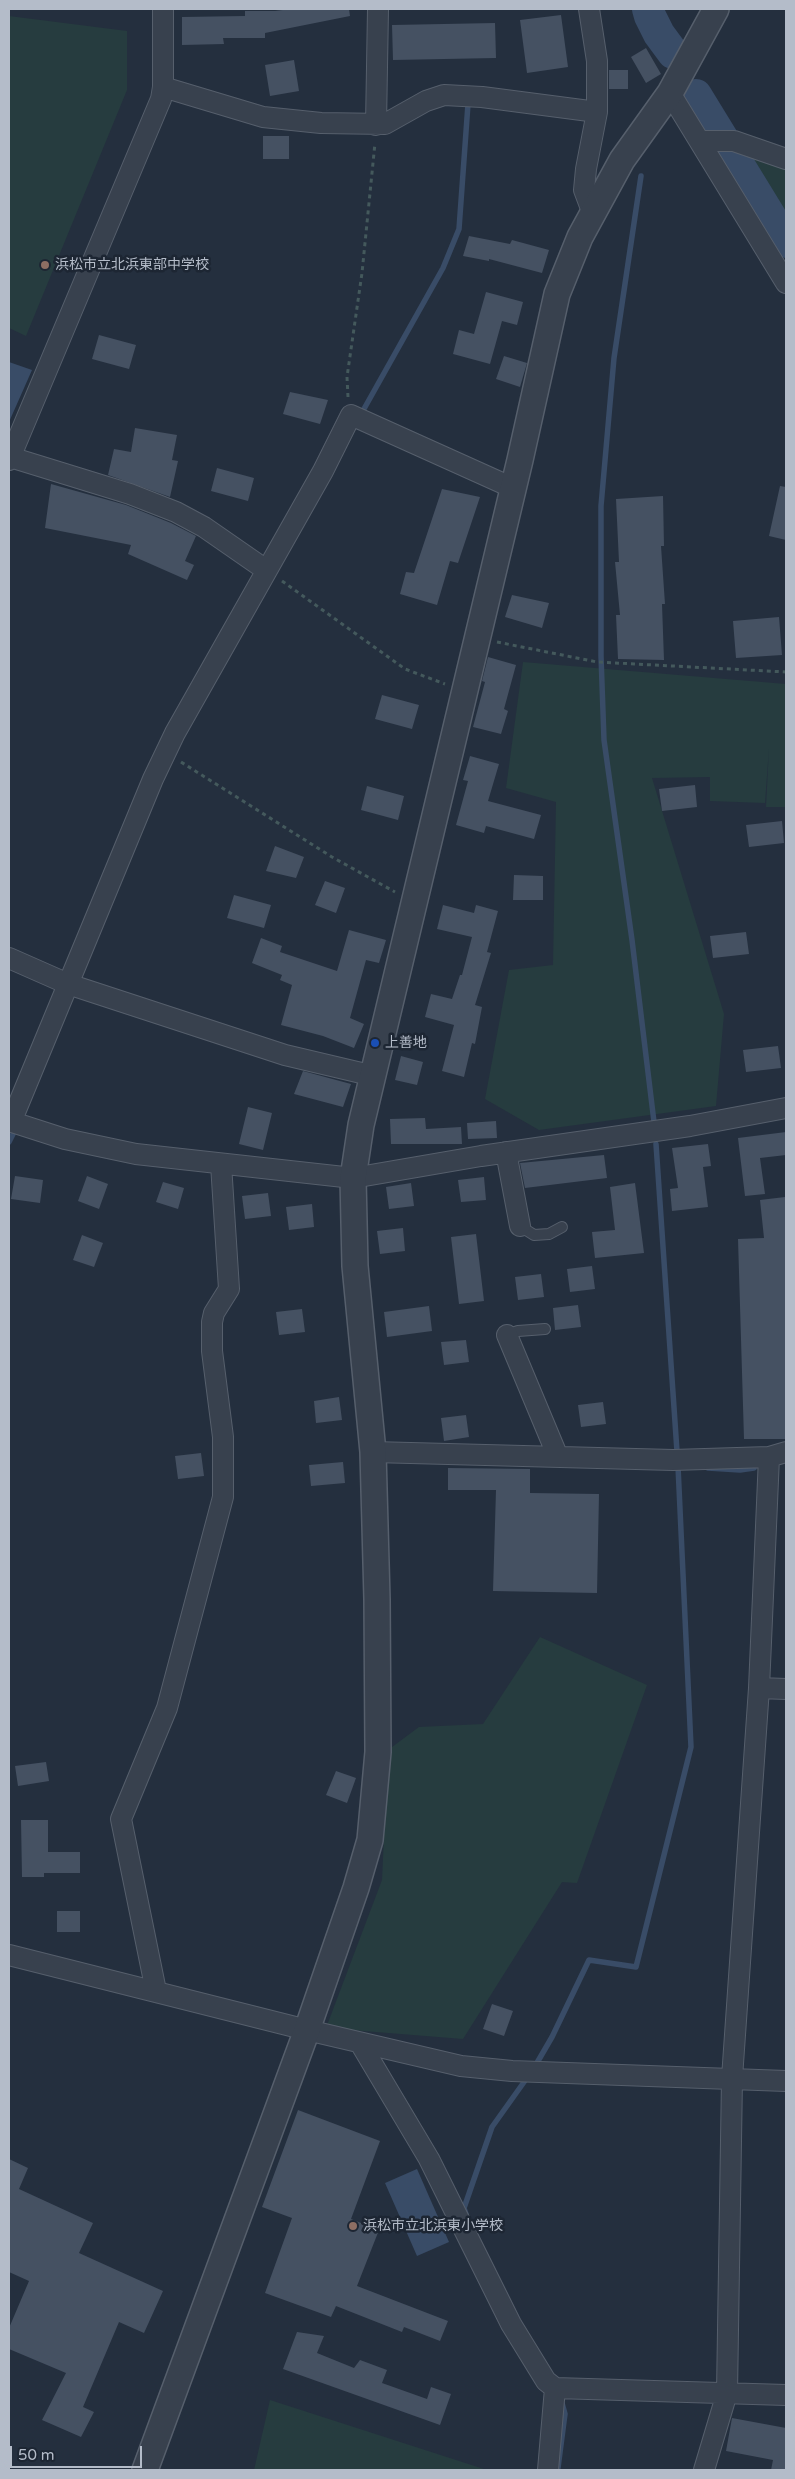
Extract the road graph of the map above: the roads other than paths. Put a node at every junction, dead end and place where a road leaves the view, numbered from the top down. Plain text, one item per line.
1 (163, 9) edge
2 (378, 9) edge
3 (589, 9) edge
4 (716, 9) edge
5 (163, 87) junction
6 (670, 93) junction
7 (597, 112) junction
8 (376, 125) junction
9 (718, 141) junction
10 (786, 159) edge
11 (593, 214) junction
12 (786, 283) edge
13 (9, 458) edge
14 (513, 488) junction
15 (270, 572) junction
16 (9, 958) edge
17 (68, 984) junction
18 (374, 1076) junction
19 (786, 1108) edge
20 (10, 1122) edge
21 (506, 1152) junction
22 (221, 1164) junction
23 (353, 1178) junction
24 (520, 1226) joint
25 (562, 1227) dead end
26 (545, 1329) dead end
27 (507, 1335) joint
28 (373, 1452) junction
29 (778, 1454) edge
30 (558, 1456) junction
31 (759, 1688) junction
32 (786, 1689) edge
33 (9, 1955) edge
34 (156, 1991) junction
35 (307, 2030) junction
36 (360, 2043) junction
37 (732, 2078) junction
38 (786, 2081) edge
39 (555, 2388) junction
40 (727, 2393) junction
41 (786, 2395) edge
42 (145, 2470) edge
43 (548, 2470) edge
44 (704, 2470) edge

1 - 5 street
2 - 8 street
3 - 7 street
4 - 6 street
5 - 8 street
5 - 13 street
6 - 9 street
6 - 11 street
7 - 8 street
7 - 11 street
9 - 10 street
9 - 12 street
11 - 14 street
13 - 15 street
14 - 15 street
14 - 18 street
15 - 17 street
16 - 17 street
17 - 18 street
17 - 20 street
18 - 23 street
19 - 21 street
20 - 22 street
21 - 23 street
21 - 24 street
22 - 23 street
22 - 34 street
23 - 28 street
24 - 25 lane
26 - 27 lane
27 - 30 street
28 - 30 street
28 - 35 street
29 - 30 street
29 - 31 street
31 - 32 street
31 - 37 street
33 - 34 street
34 - 35 street
35 - 36 street
35 - 42 street
36 - 37 street
36 - 39 street
37 - 38 street
37 - 40 street
39 - 40 street
39 - 43 street
40 - 41 street
40 - 44 street

